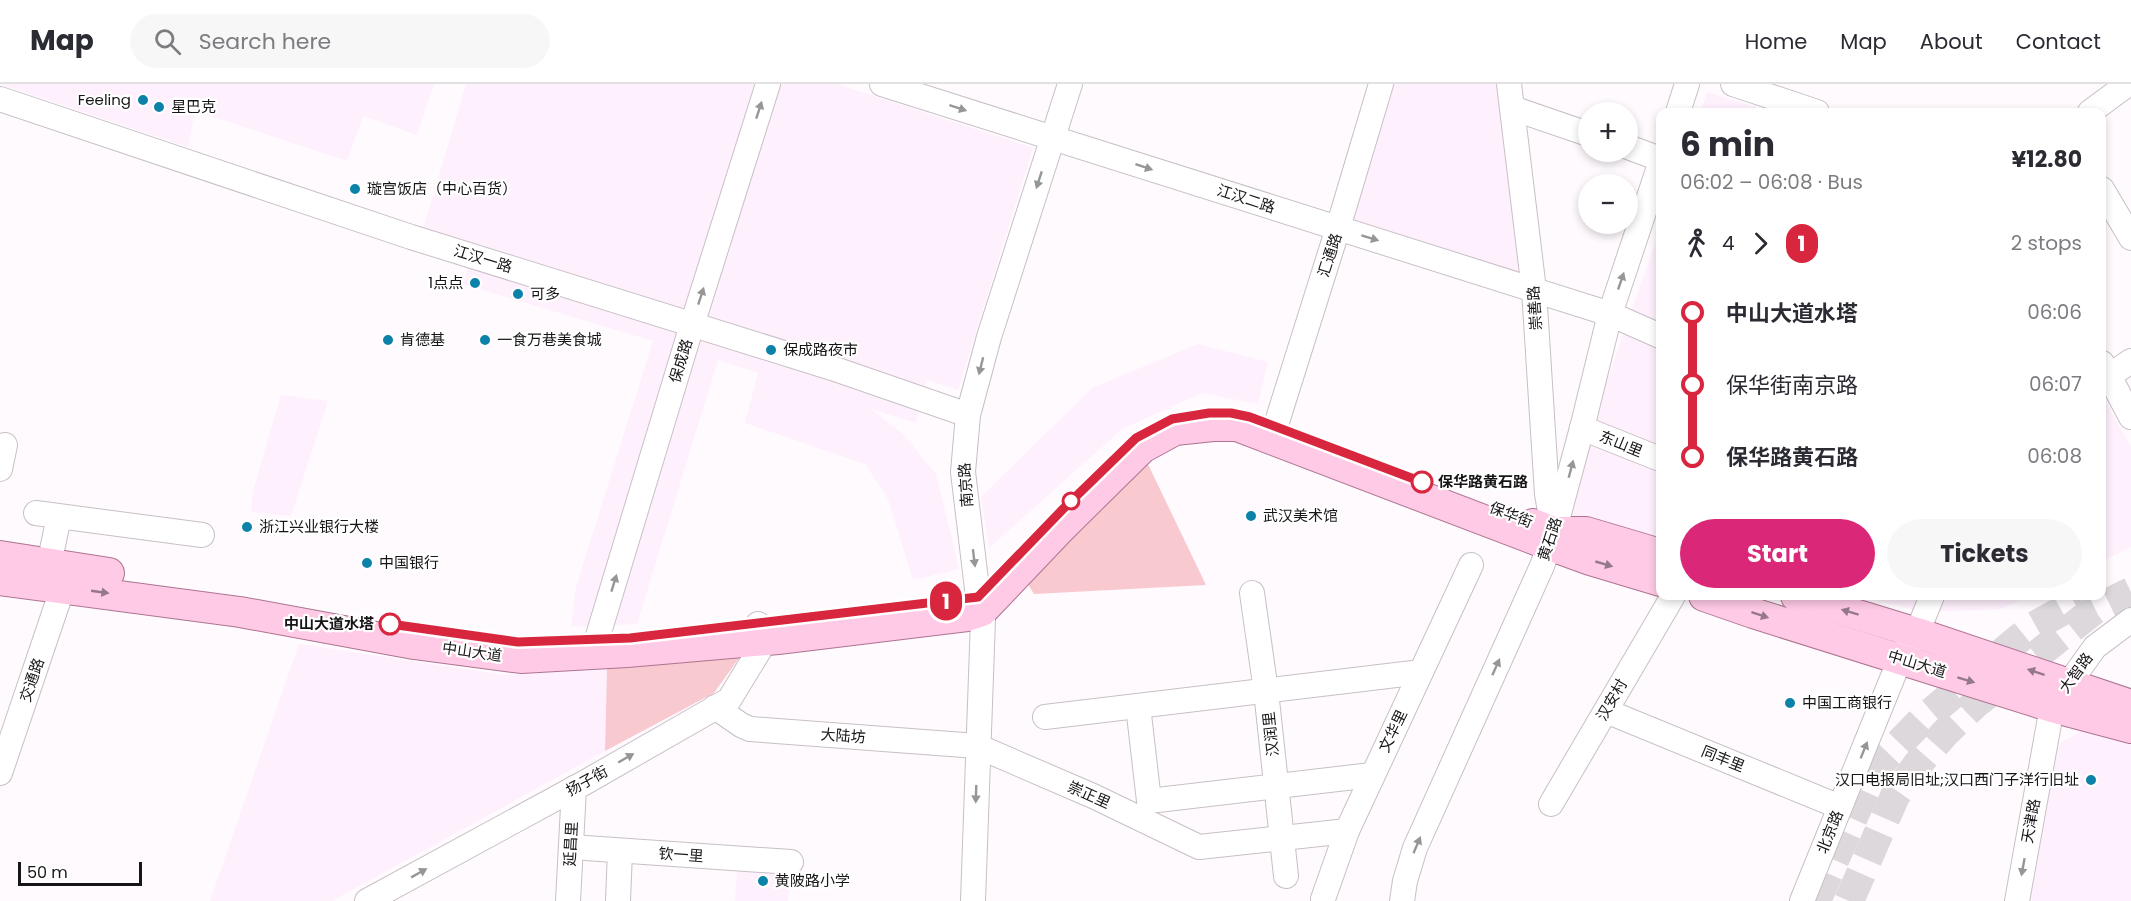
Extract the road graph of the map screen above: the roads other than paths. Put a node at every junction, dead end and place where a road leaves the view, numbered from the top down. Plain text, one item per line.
1 (768, 84) edge
2 (882, 84) edge
3 (1070, 84) edge
4 (1381, 84) edge
5 (1509, 84) edge
6 (1687, 84) edge
7 (1733, 84) edge
8 (2128, 84) edge
9 (919, 90) edge
10 (0, 99) edge
11 (1512, 108) junction
12 (1679, 108) edge
13 (1805, 108) edge
14 (2095, 108) edge
15 (1578, 131) edge
16 (1052, 138) junction
17 (1638, 151) edge
18 (1656, 158) edge
19 (1656, 176) edge
20 (2106, 196) edge
21 (1338, 228) junction
22 (2131, 238) edge
23 (1534, 290) junction
24 (1610, 314) junction
25 (692, 325) junction
26 (1656, 334) edge
27 (2131, 361) edge
28 (2106, 372) edge
29 (2106, 376) edge
30 (968, 415) junction
31 (2131, 417) edge
32 (1276, 425) junction
33 (1582, 428) junction
34 (5, 445) dead end
35 (1656, 457) edge
36 (0, 469) edge
37 (202, 536) dead end
38 (1551, 538) junction
39 (1656, 553) edge
40 (0, 556) edge
41 (1471, 565) dead end
42 (56, 575) junction
43 (0, 580) edge
44 (1656, 580) edge
45 (1252, 593) dead end
46 (1671, 600) edge
47 (1716, 600) edge
48 (1809, 600) edge
49 (1930, 600) edge
50 (980, 604) junction
51 (2131, 620) edge
52 (761, 632) junction
53 (1917, 633) junction
54 (597, 639) junction
55 (1900, 659) junction
56 (1421, 672) junction
57 (1266, 691) junction
58 (2061, 695) junction
59 (2131, 705) edge
60 (1138, 706) junction
61 (715, 707) junction
62 (1606, 711) junction
63 (1045, 717) dead end
64 (2131, 728) edge
65 (977, 746) junction
66 (0, 772) edge
67 (1372, 775) junction
68 (1277, 786) junction
69 (574, 788) junction
70 (1551, 804) dead end
71 (1840, 807) junction
72 (1347, 831) junction
73 (1282, 837) junction
74 (571, 847) junction
75 (620, 851) junction
76 (791, 861) dead end
77 (1286, 876) dead end
78 (1323, 899) dead end
79 (367, 901) edge
80 (568, 901) edge
81 (618, 901) edge
82 (973, 901) edge
83 (1402, 901) edge
84 (1802, 901) edge
85 (2017, 901) edge

25 -> 1 street, 保成路
2 - 9 street, 江汉二路
3 - 16 street, 南京路
4 - 21 street, 汇通路
5 - 11 street, 崇善路
6 - 12 street
7 - 13 street
8 - 14 street
9 -> 16 street, 江汉二路
10 - 25 street, 江汉一路
11 - 15 street
11 - 23 street, 崇善路
16 -> 21 street, 江汉二路
16 -> 30 street, 南京路
17 - 18 street
24 -> 19 street, 黄石路
20 - 22 street
21 -> 23 street, 江汉二路
21 - 32 street, 汇通路
23 - 24 street, 江汉二路
23 - 38 street, 崇善路
24 - 26 street, 江汉二路
24 - 33 street, 黄石路
25 - 30 street, 江汉一路
54 -> 25 street, 保成路
27 - 28 street
29 - 31 street
30 -> 50 street, 南京路
32 - 38 main road, 保华街
32 - 50 main road, 保华街
33 - 35 street, 东山里
38 -> 33 street, 黄石路
34 - 36 street
37 - 42 street, 交通路
38 - 39 main road
38 -> 44 main road
38 - 50 main road, 保华街
83 -> 38 street, 黄石路
40 - 42 main road, 中山大道
41 - 56 street, 文华里
42 - 43 main road, 中山大道
42 -> 52 main road, 中山大道
42 - 54 main road, 中山大道
42 - 66 street, 交通路
45 - 57 street, 汉润里
46 - 62 street, 汉安村
47 -> 55 main road, 中山大道
53 -> 48 main road, 中山大道
49 - 53 street, 北京路
50 - 52 main road, 中山大道
50 - 65 street, 南京路
51 - 58 street, 大智路
52 - 54 main road, 中山大道
52 - 61 street, 扬子街
53 - 55 street, 北京路
58 -> 53 main road, 中山大道
55 -> 58 main road, 中山大道
71 -> 55 street, 北京路
56 - 57 street
56 - 67 street, 文华里
57 - 60 street
57 - 68 street, 汉润里
58 - 59 main road, 中山大道
58 - 64 main road, 中山大道
58 -> 85 street, 天津路
60 - 63 street
60 - 68 street
61 - 65 street, 大陆坊
69 -> 61 street, 扬子街
62 - 70 street, 汉安村
62 - 71 street, 同丰里
65 - 73 street, 崇正里
65 -> 82 street, 南京路
67 - 68 street
67 - 72 street, 文华里
68 - 73 street, 汉润里
69 - 74 street, 延昌里
79 -> 69 street, 扬子街
71 - 84 street, 北京路
72 - 73 street
72 - 78 street, 文华里
73 - 77 street, 汉润里
74 - 75 street, 钦一里
74 - 80 street, 延昌里
75 - 76 street, 钦一里
75 - 81 street

